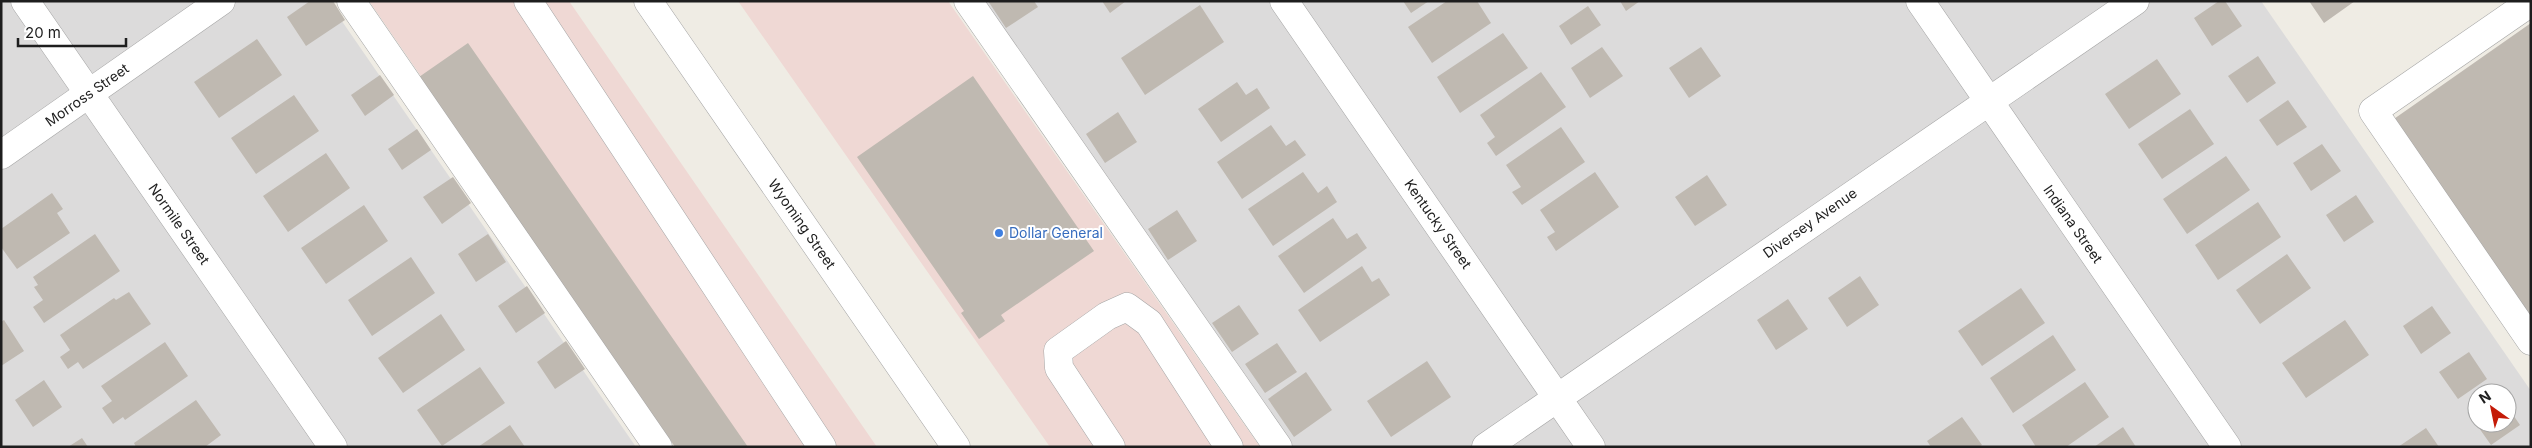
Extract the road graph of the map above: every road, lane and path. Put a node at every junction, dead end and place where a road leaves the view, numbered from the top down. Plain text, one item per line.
1 (26, 1) edge
2 (221, 1) edge
3 (351, 1) edge
4 (528, 1) edge
5 (648, 1) edge
6 (968, 1) edge
7 (1284, 1) edge
8 (1920, 1) edge
9 (2135, 1) edge
10 (2531, 2) edge
11 (90, 94) junction
12 (1988, 101) junction
13 (1, 155) edge
14 (2531, 341) edge
15 (1557, 397) junction
16 (333, 447) edge
17 (658, 447) edge
18 (822, 447) edge
19 (956, 447) edge
20 (1111, 447) edge
21 (1229, 447) edge
22 (1278, 447) edge
23 (1486, 447) edge
24 (1591, 447) edge
25 (2228, 447) edge

1 - 11 street, Normile Street
2 - 11 street, Morross Street
3 - 17 street
4 - 18 street
5 - 19 street, Wyoming Street
6 - 22 street
7 - 15 street, Kentucky Street
8 - 12 street, Indiana Street
9 - 12 street, Diversey Avenue
10 - 14 street
11 - 13 street, Morross Street
11 - 16 street, Normile Street
12 - 15 street, Diversey Avenue
12 - 25 street, Indiana Street
15 - 23 street, Diversey Avenue
15 - 24 street, Kentucky Street
20 - 21 street

